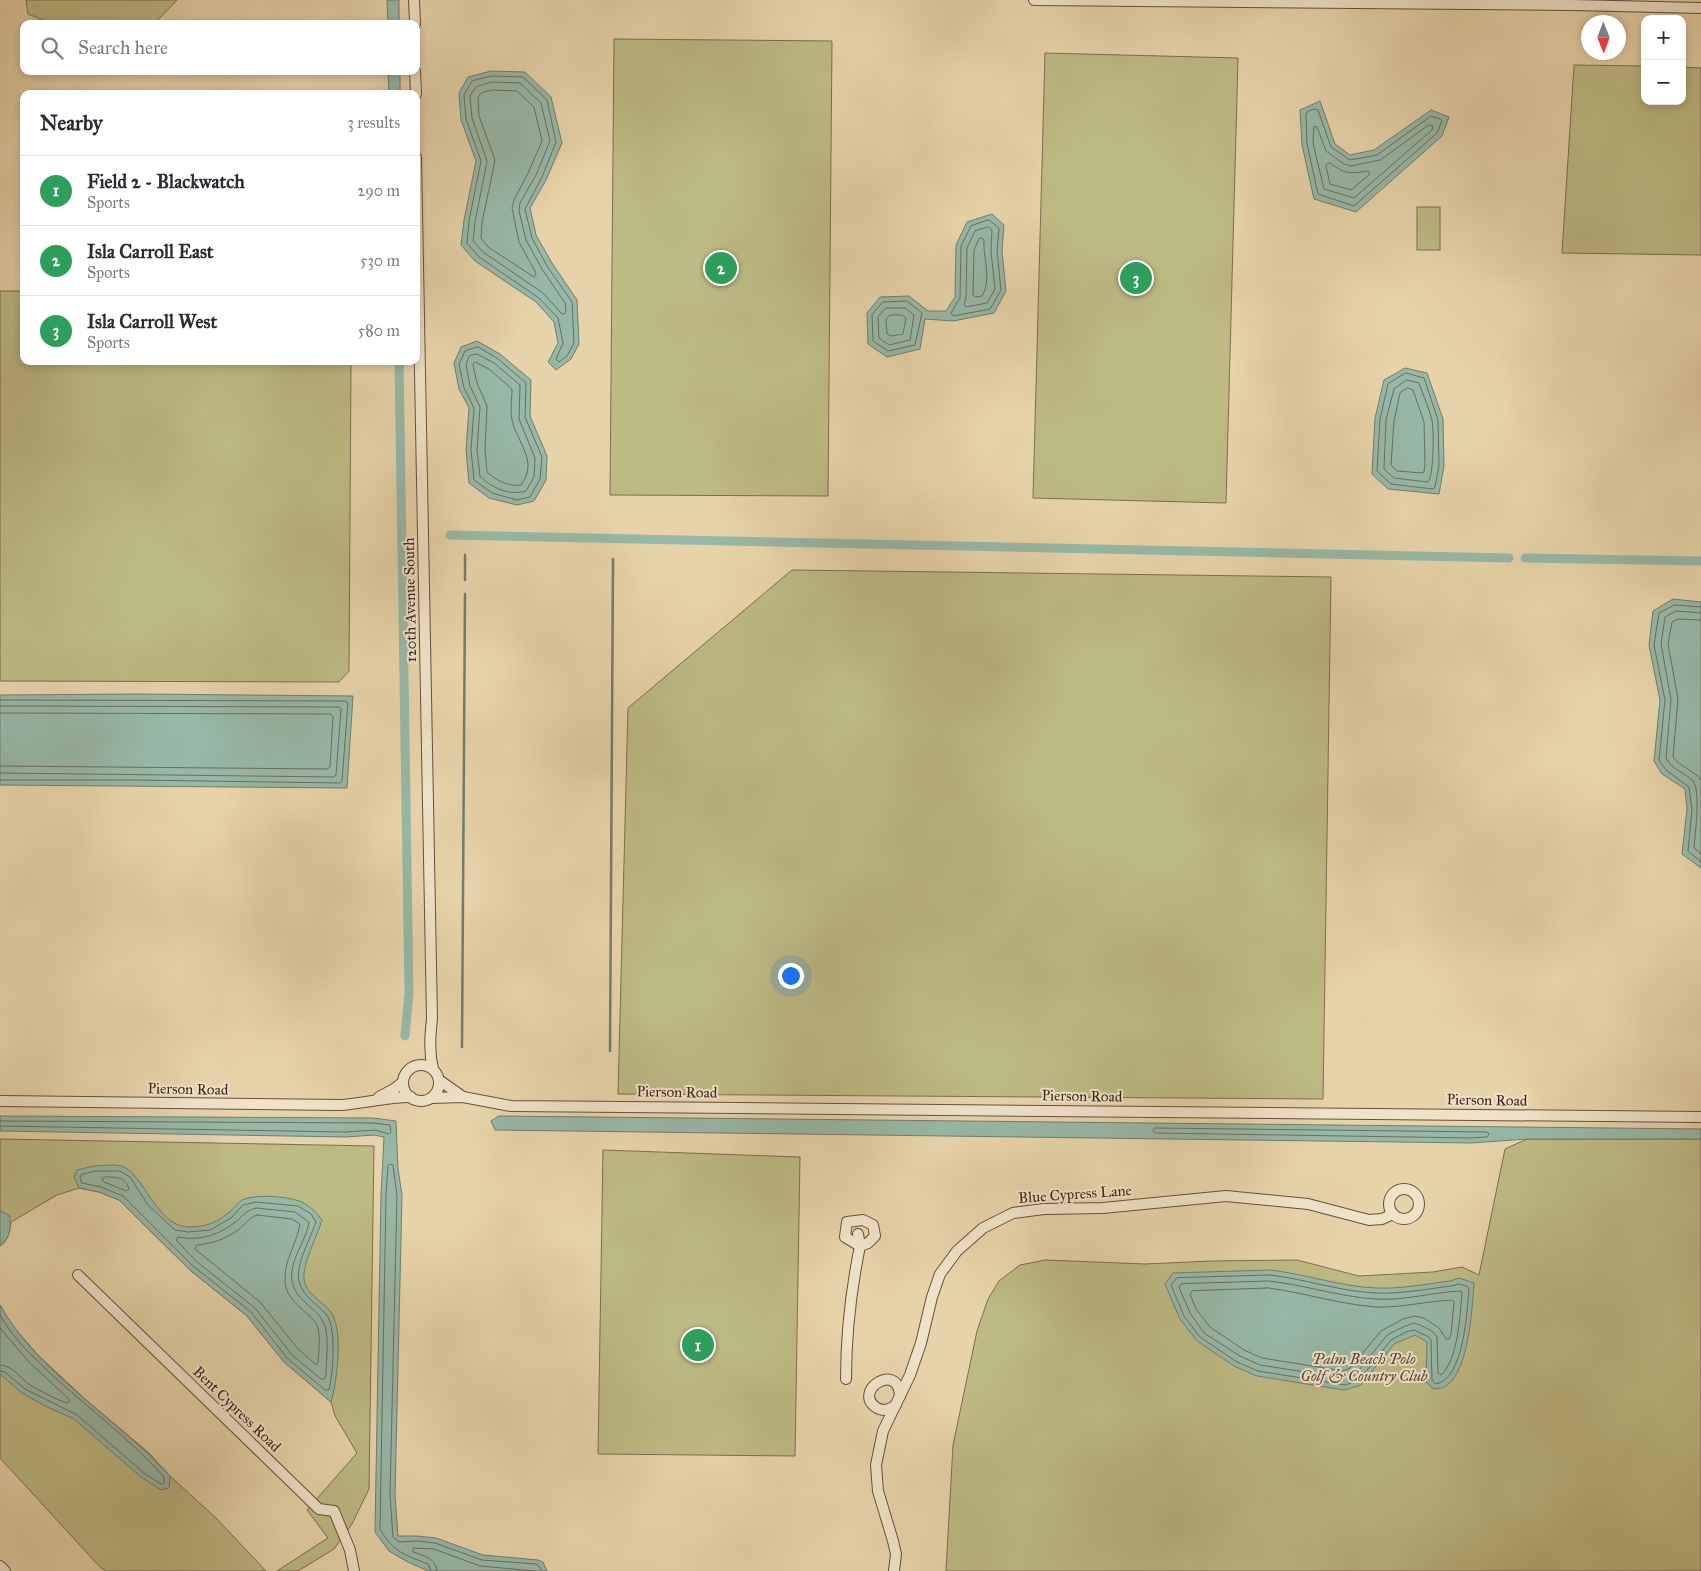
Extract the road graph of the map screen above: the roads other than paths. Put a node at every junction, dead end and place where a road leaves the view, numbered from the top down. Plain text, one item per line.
1 (414, 0) edge
2 (1034, 0) edge
3 (1701, 8) edge
4 (415, 20) edge
5 (415, 75) edge
6 (416, 90) edge
7 (420, 365) edge
8 (430, 1041) junction
9 (418, 1065) junction
10 (433, 1069) junction
11 (439, 1080) junction
12 (403, 1082) junction
13 (411, 1097) junction
14 (463, 1097) junction
15 (431, 1098) junction
16 (374, 1099) junction
17 (0, 1102) edge
18 (1701, 1116) edge
19 (1393, 1214) dead end
20 (858, 1234) dead end
21 (78, 1275) dead end
22 (846, 1379) dead end
23 (0, 1566) edge
24 (4, 1571) edge
25 (354, 1571) edge
26 (894, 1571) edge

1 - 4 street
2 - 3 street
5 - 6 street
7 - 8 street, 120th Avenue South
8 - 9 street, 120th Avenue South
8 - 10 street, 120th Avenue South
9 - 10 street
9 - 12 street
10 - 11 street
11 - 14 street, Pierson Road
11 - 15 street
12 - 13 street
12 - 16 street, Pierson Road
13 - 15 street
13 - 16 street, Pierson Road
14 - 15 street, Pierson Road
14 - 18 street, Pierson Road
16 - 17 street, Pierson Road
19 - 26 street, Blue Cypress Lane
20 - 22 street
21 - 25 street, Bent Cypress Road
23 - 24 street

